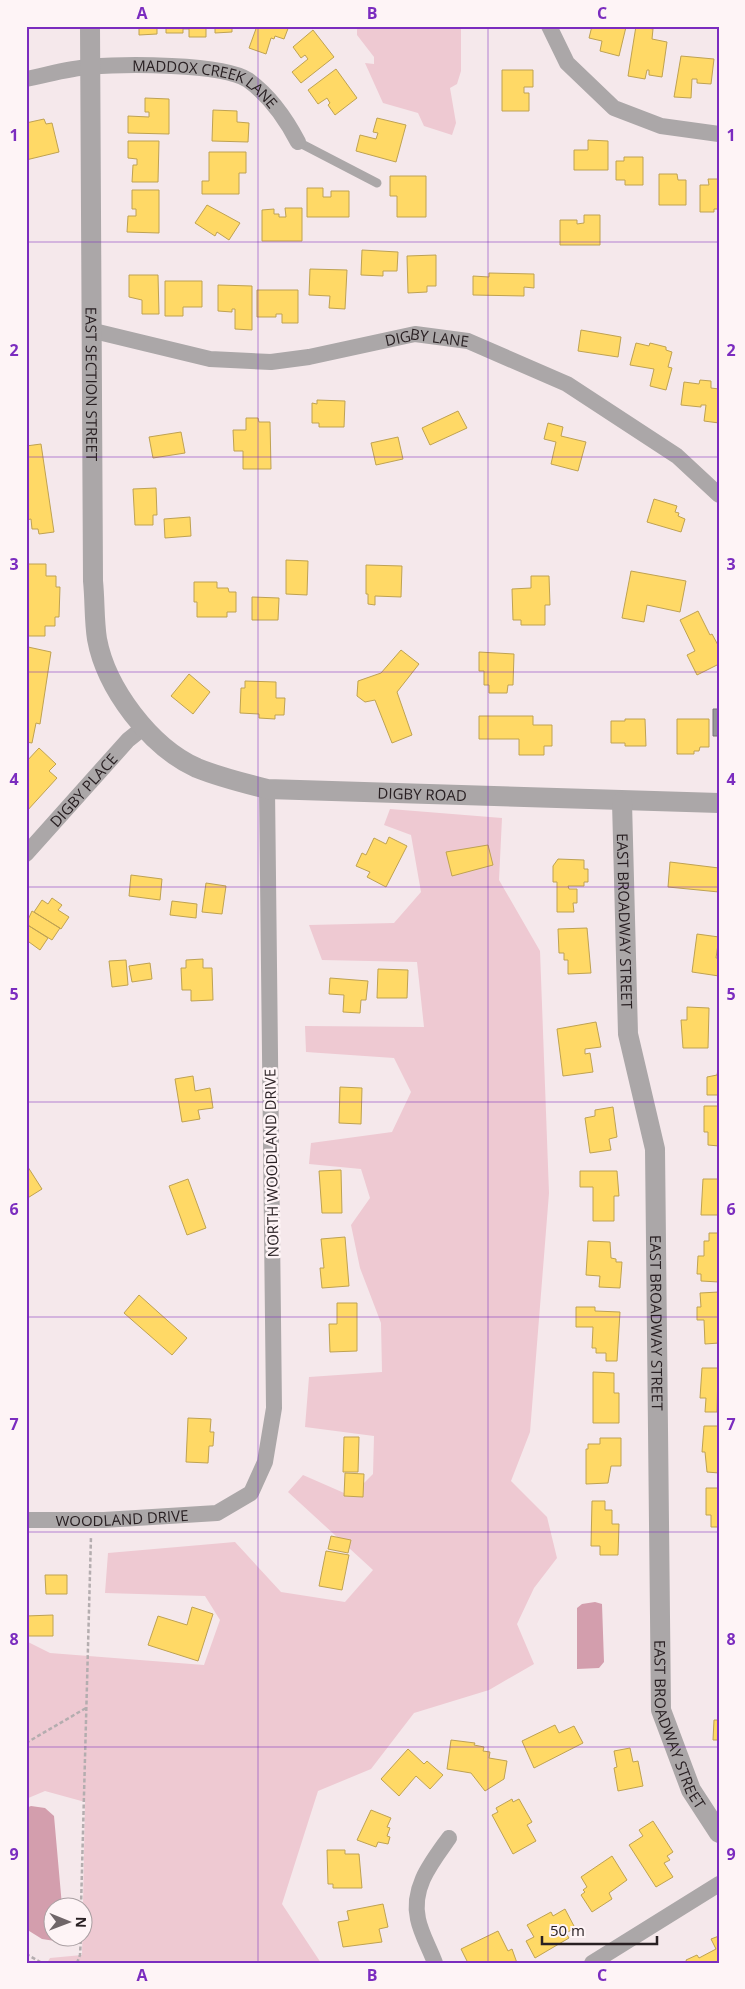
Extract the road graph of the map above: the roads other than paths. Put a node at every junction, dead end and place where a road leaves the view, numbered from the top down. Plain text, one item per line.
1 (90, 26) edge
2 (549, 26) edge
3 (90, 67) junction
4 (26, 79) edge
5 (719, 134) edge
6 (298, 142) joint
7 (377, 183) dead end
8 (94, 331) junction
9 (719, 494) edge
10 (143, 728) junction
11 (266, 789) junction
12 (622, 802) junction
13 (719, 803) edge
14 (27, 851) edge
15 (217, 1513) joint
16 (26, 1520) edge
17 (719, 1833) edge
18 (449, 1838) dead end
19 (719, 1884) edge
20 (436, 1963) edge
21 (592, 1963) edge

1 - 3 street, EAST SECTION STREET
2 - 5 street
3 - 4 street, MADDOX CREEK LANE
3 - 6 street, MADDOX CREEK LANE
3 - 8 street, EAST SECTION STREET
6 - 7 lane
8 - 9 street, DIGBY LANE
8 - 10 street, EAST SECTION STREET
10 - 11 street, DIGBY ROAD
10 - 14 street, DIGBY PLACE
11 - 12 street, DIGBY ROAD
11 - 15 street, NORTH WOODLAND DRIVE
12 - 13 street, DIGBY ROAD
12 - 17 street, EAST BROADWAY STREET
15 - 16 street, WOODLAND DRIVE
18 - 20 street
19 - 21 street

